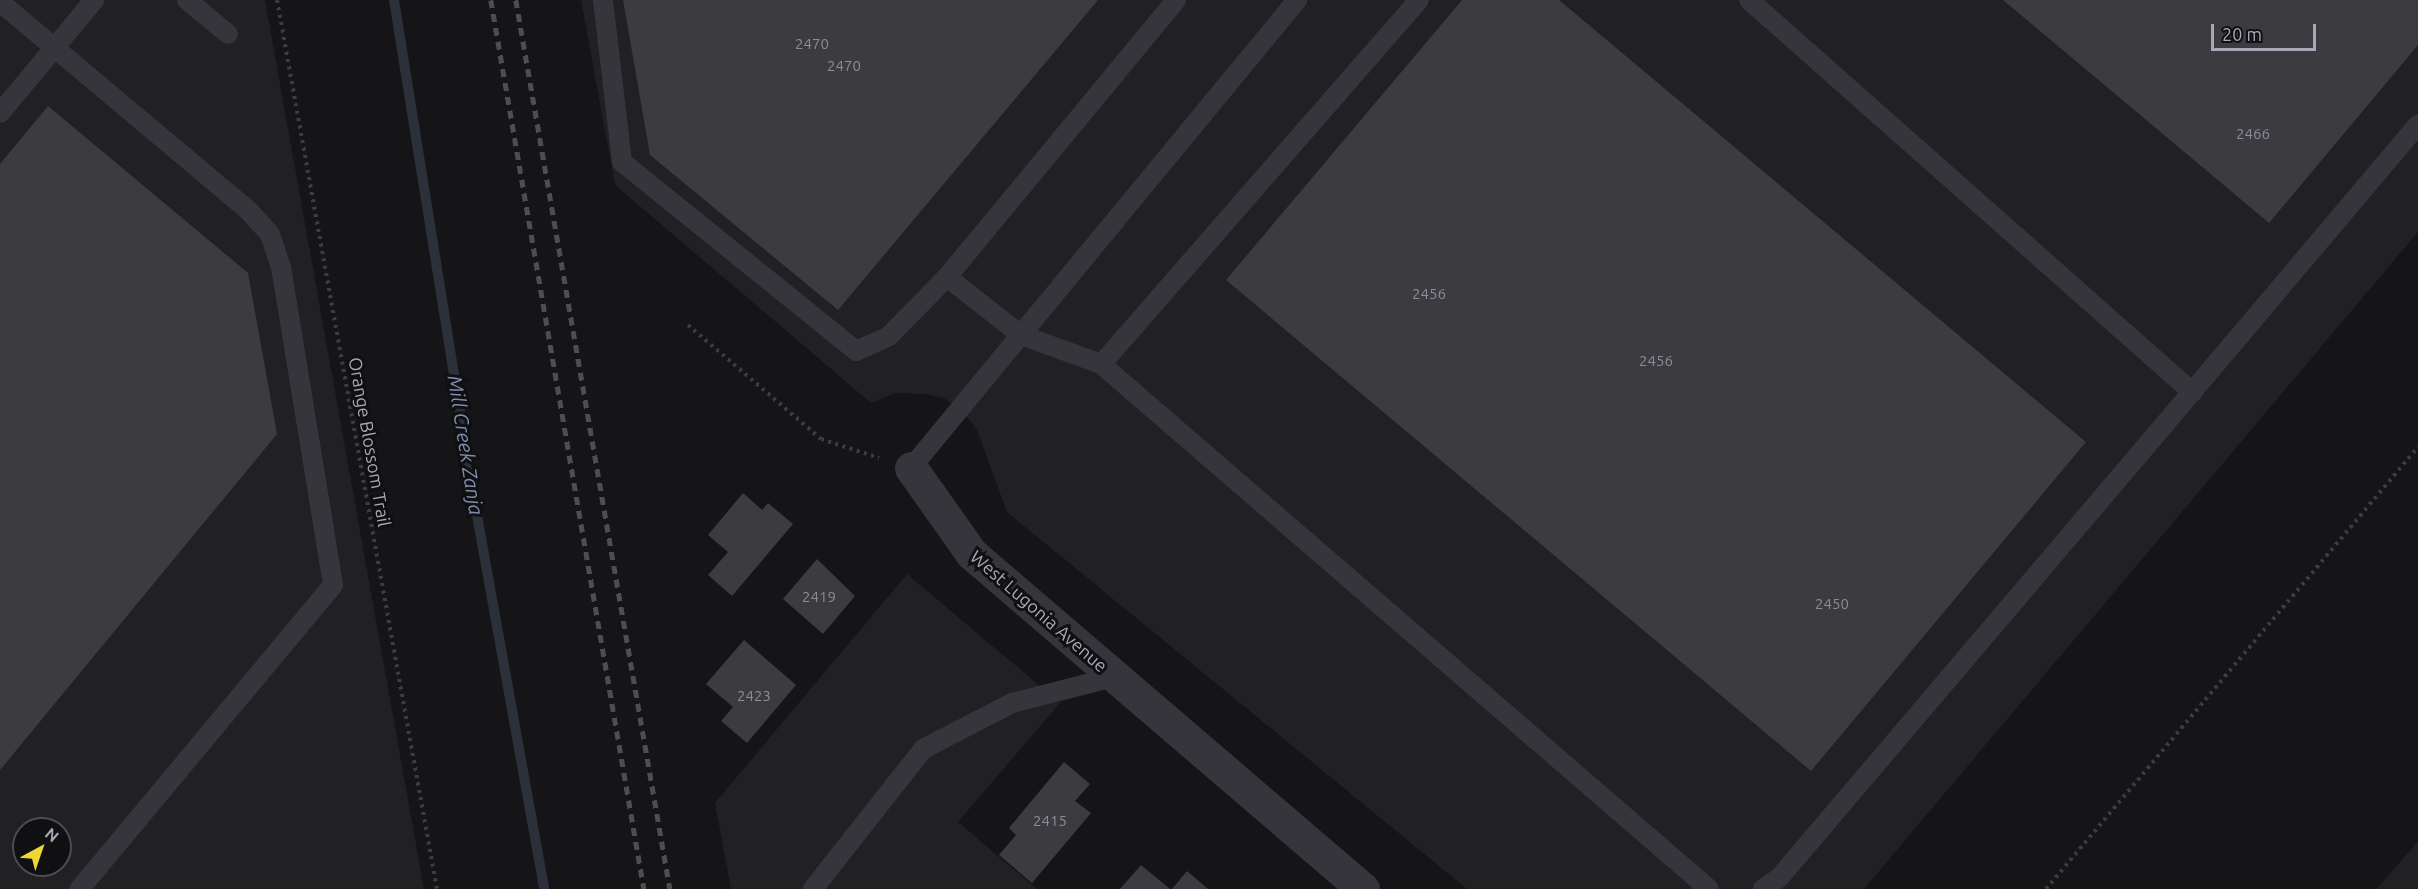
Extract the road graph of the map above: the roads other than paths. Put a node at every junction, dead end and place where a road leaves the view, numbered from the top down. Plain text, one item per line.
1 (94, 0) edge
2 (187, 0) edge
3 (603, 0) edge
4 (1176, 0) edge
5 (1297, 0) edge
6 (1419, 0) edge
7 (1749, 0) edge
8 (0, 2) edge
9 (228, 34) dead end
10 (54, 48) junction
11 (0, 112) edge
12 (2418, 125) edge
13 (947, 277) junction
14 (1021, 335) junction
15 (1101, 364) junction
16 (2192, 392) junction
17 (911, 468) joint
18 (1114, 677) junction
19 (80, 889) edge
20 (813, 889) edge
21 (1363, 889) edge
22 (1708, 889) edge
23 (1763, 889) edge

1 - 10 lane
2 - 9 lane
3 - 13 lane
4 - 13 lane
5 - 14 lane
6 - 15 lane
7 - 16 lane
8 - 10 lane
10 - 11 lane
10 - 19 lane
12 - 16 lane
13 - 14 lane
14 - 15 lane
14 - 17 lane
15 - 22 lane
16 - 23 lane
17 - 18 street, West Lugonia Avenue
18 - 20 lane
18 - 21 street, West Lugonia Avenue

